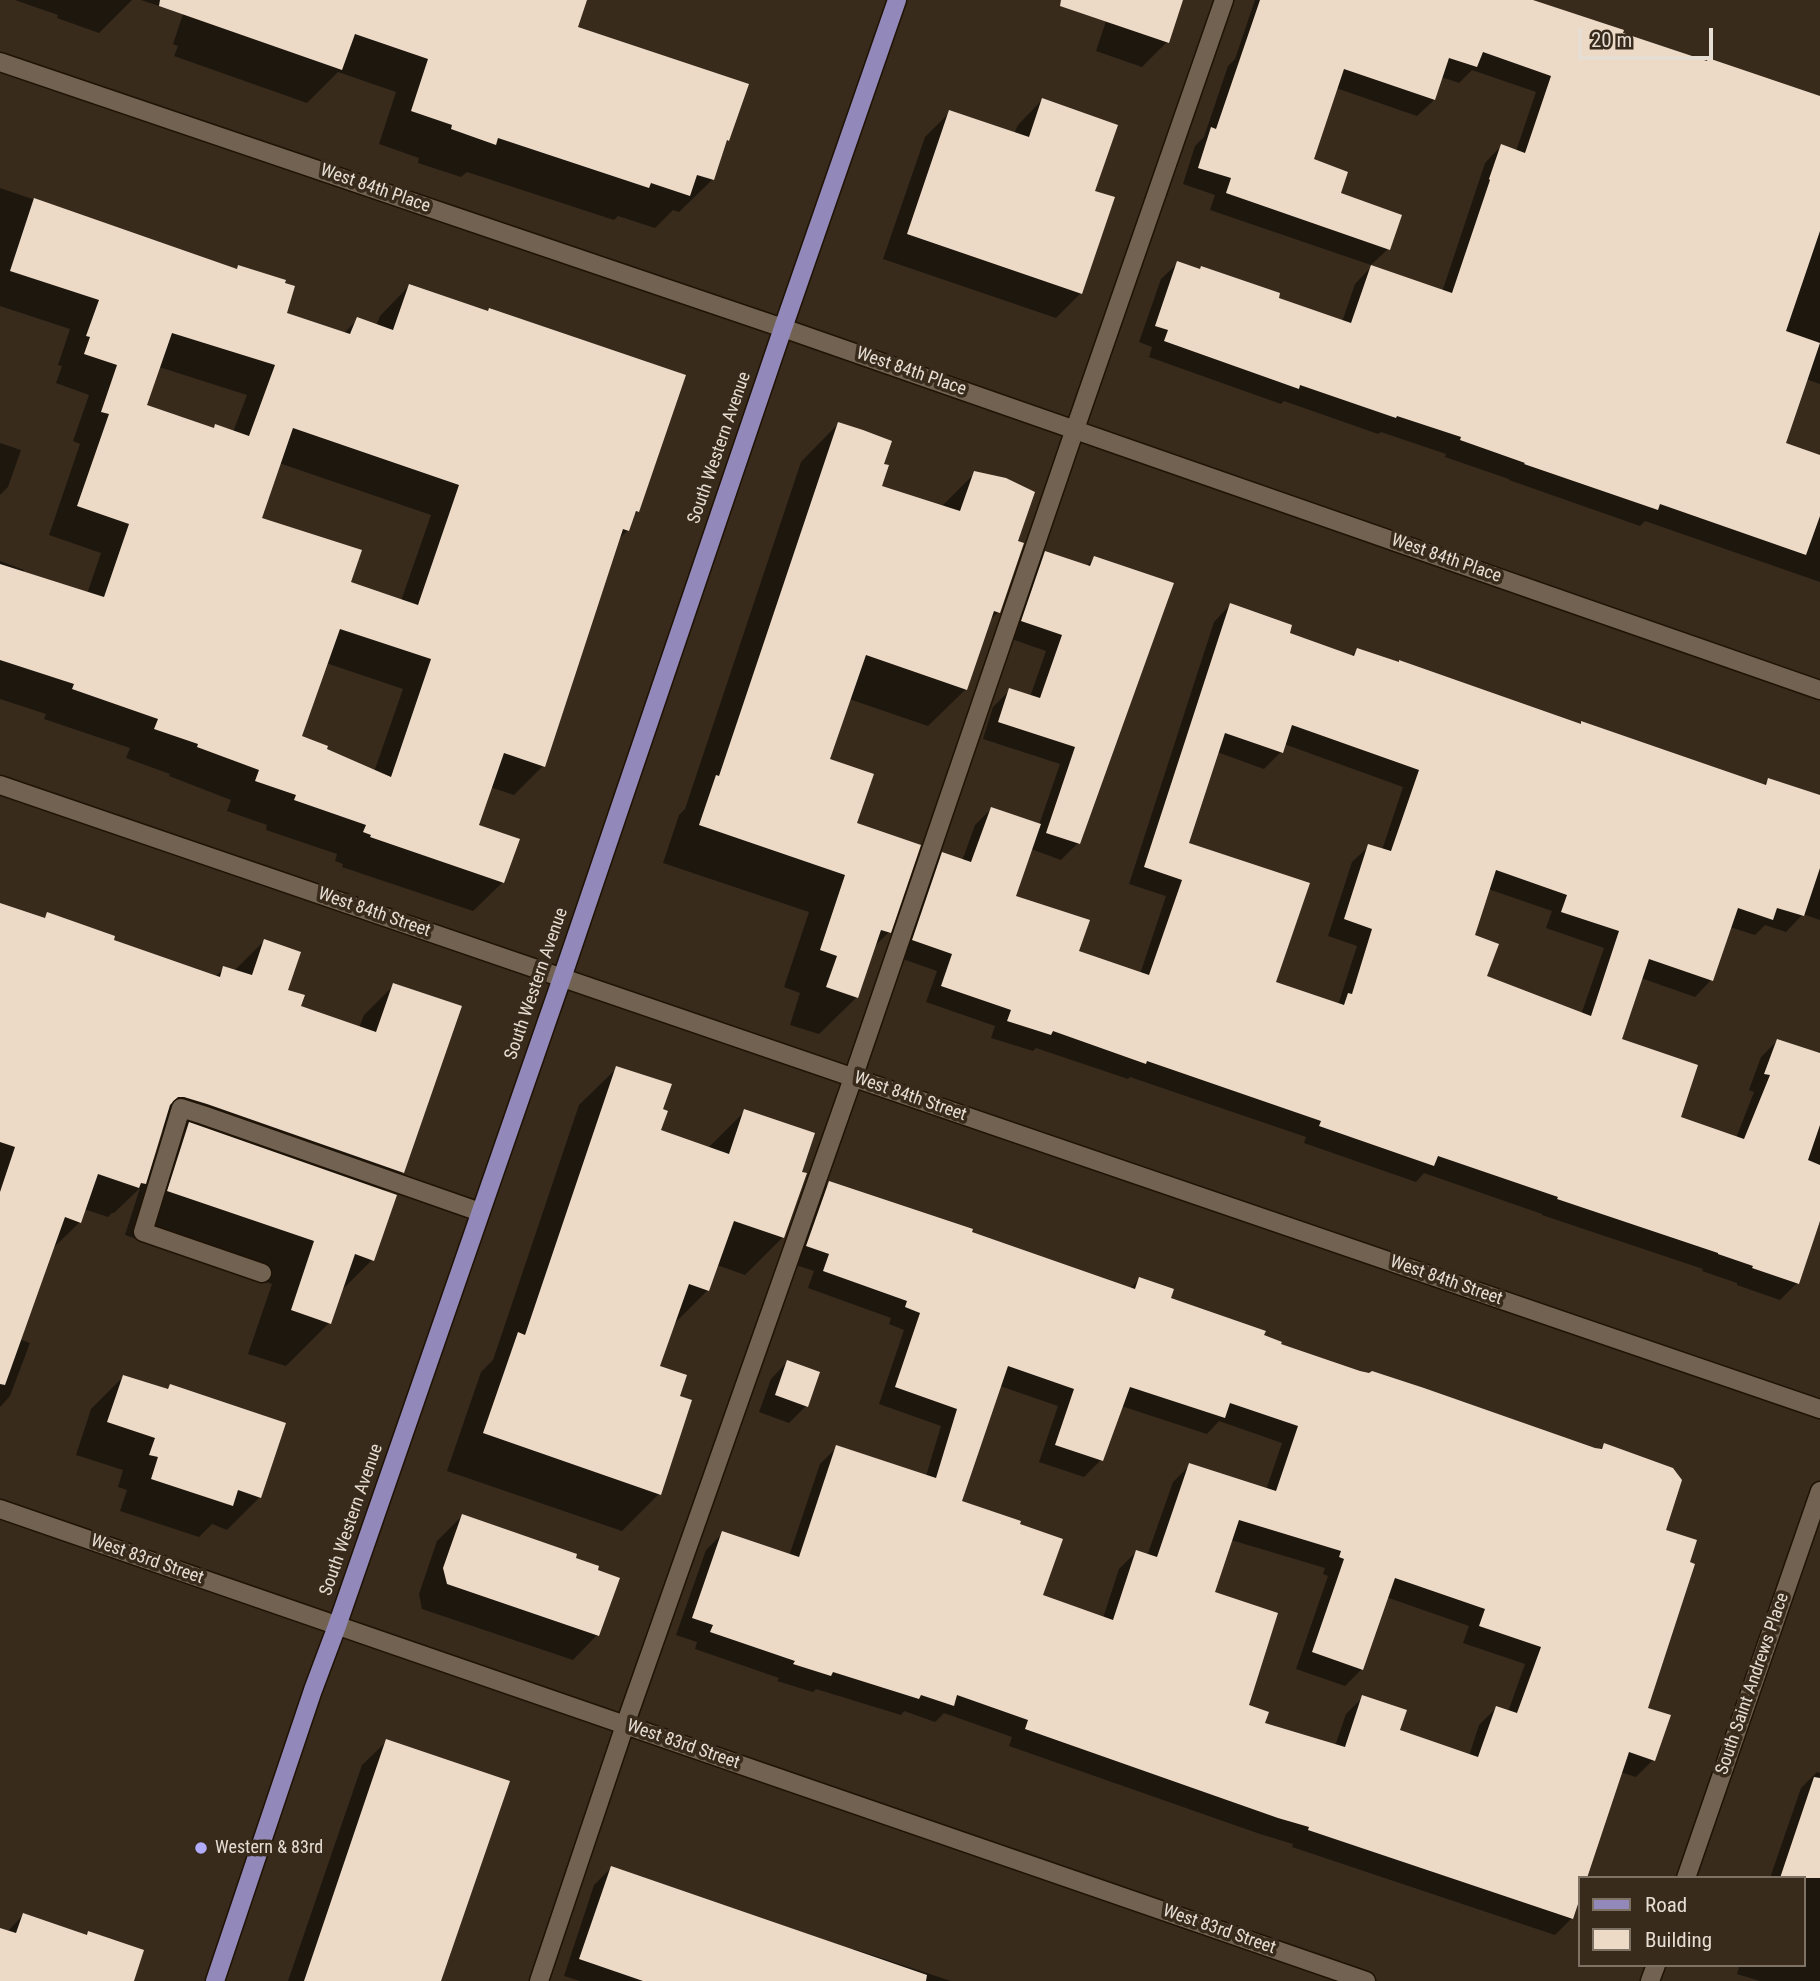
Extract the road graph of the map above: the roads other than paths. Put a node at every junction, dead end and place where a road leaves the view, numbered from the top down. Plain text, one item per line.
1 (897, 0) edge
2 (1224, 0) edge
3 (0, 62) edge
4 (783, 328) junction
5 (1075, 429) junction
6 (1820, 690) edge
7 (0, 785) edge
8 (562, 978) junction
9 (853, 1078) junction
10 (480, 1212) junction
11 (262, 1273) dead end
12 (1820, 1409) edge
13 (1820, 1491) edge
14 (0, 1509) edge
15 (337, 1626) junction
16 (625, 1725) junction
17 (1687, 1876) edge
18 (215, 1981) edge
19 (539, 1981) edge
20 (1366, 1981) edge

1 - 4 main road, South Western Avenue
2 - 5 street
3 - 4 street, West 84th Place
4 - 5 street, West 84th Place
4 - 8 main road, South Western Avenue
5 - 6 street, West 84th Place
5 - 9 street
7 - 8 street, West 84th Street
8 - 9 street, West 84th Street
8 - 10 main road, South Western Avenue
9 - 12 street, West 84th Street
9 - 16 street
10 - 11 street
10 - 15 main road, South Western Avenue
13 - 17 street, South Saint Andrews Place
14 - 15 street, West 83rd Street
15 - 16 street, West 83rd Street
15 - 18 main road, South Western Avenue
16 - 19 street
16 - 20 street, West 83rd Street

